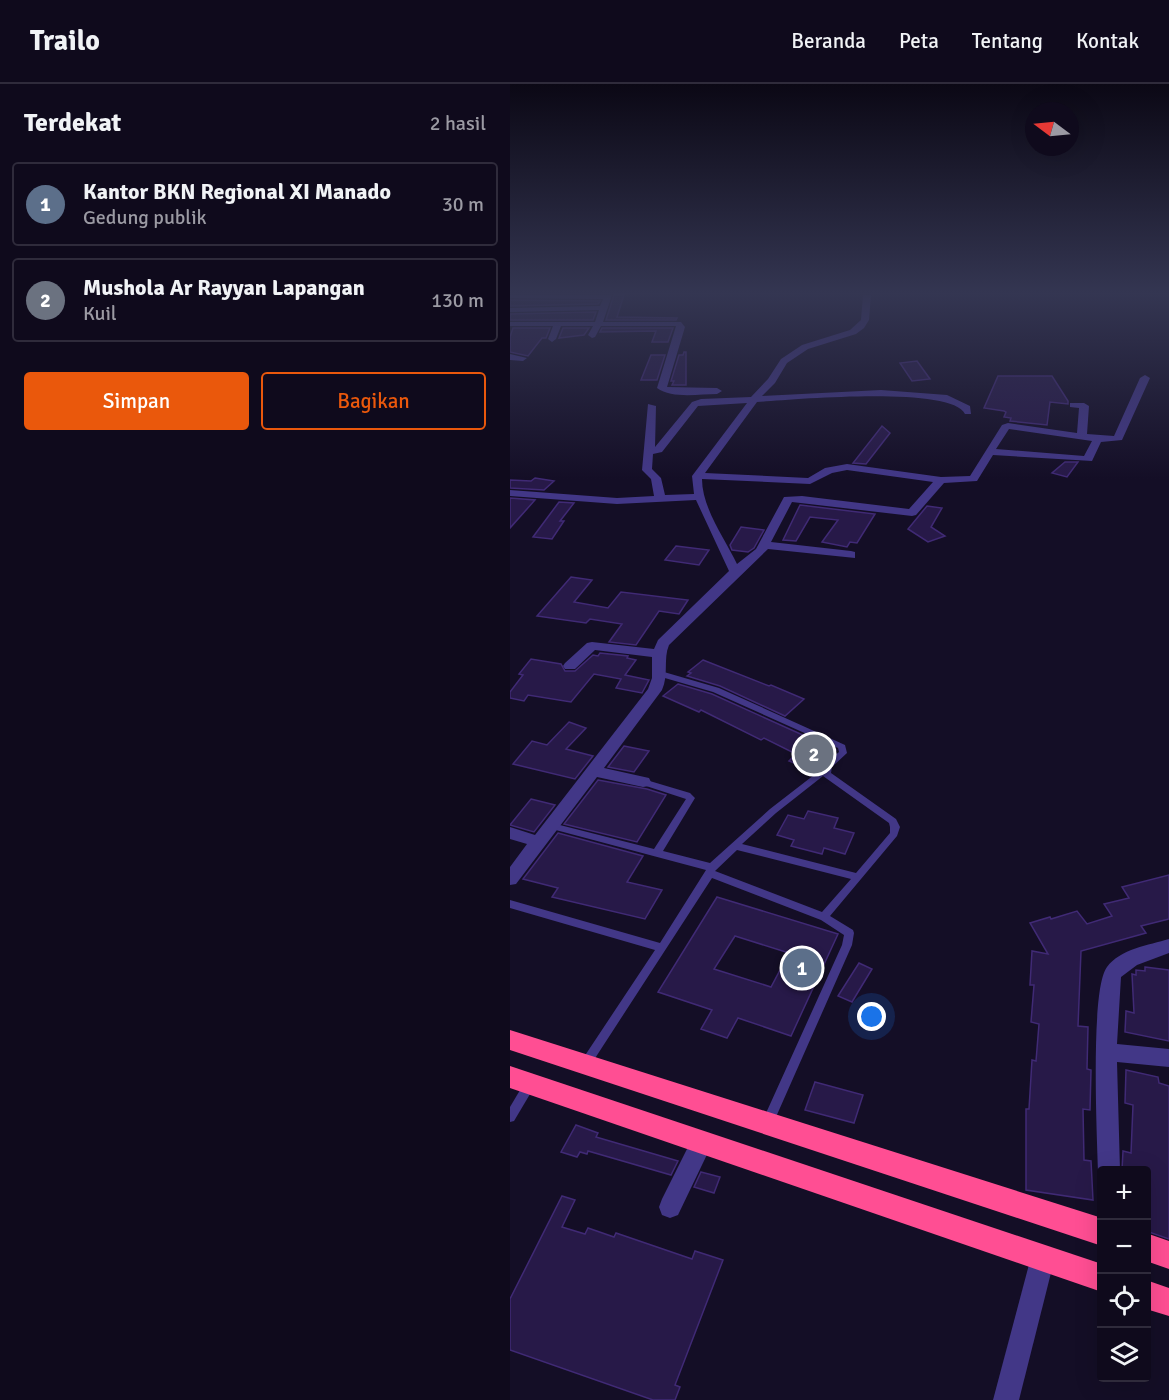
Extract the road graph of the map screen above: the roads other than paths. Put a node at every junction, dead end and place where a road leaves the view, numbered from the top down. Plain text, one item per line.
1 (672, 356) edge
2 (790, 356) edge
3 (510, 357) edge
4 (523, 358) dead end
5 (1145, 378) dead end
6 (758, 395) junction
7 (1074, 405) dead end
8 (651, 406) dead end
9 (968, 412) dead end
10 (1082, 435) junction
11 (1098, 438) junction
12 (648, 451) junction
13 (990, 452) junction
14 (697, 476) junction
15 (941, 480) junction
16 (510, 493) edge
17 (698, 497) junction
18 (660, 498) junction
19 (765, 545) junction
20 (851, 555) dead end
21 (735, 572) junction
22 (658, 654) junction
23 (570, 666) dead end
24 (661, 674) junction
25 (825, 770) junction
26 (594, 771) junction
27 (643, 782) joint
28 (552, 826) junction
29 (510, 833) edge
30 (539, 842) junction
31 (735, 846) junction
32 (657, 852) junction
33 (711, 871) junction
34 (859, 877) junction
35 (510, 879) edge
36 (510, 904) edge
37 (824, 917) junction
38 (1169, 946) edge
39 (662, 948) junction
40 (510, 1040) edge
41 (1108, 1052) junction
42 (1169, 1058) edge
43 (585, 1064) junction
44 (520, 1080) edge
45 (510, 1117) edge
46 (767, 1125) junction
47 (702, 1142) junction
48 (1109, 1166) edge
49 (670, 1207) dead end
50 (1097, 1231) edge
51 (1151, 1249) edge
52 (1169, 1255) edge
53 (1042, 1257) junction
54 (1097, 1277) edge
55 (1151, 1296) edge
56 (1169, 1302) edge
57 (1006, 1400) edge

1 - 6 street
2 - 6 street
3 - 4 street
5 - 11 street
6 - 9 street
6 - 12 street
6 - 14 street
7 - 10 street
8 - 12 street
10 - 11 street
10 - 13 street
11 - 13 street
12 - 18 street
13 - 15 street
14 - 15 street
14 - 17 street
15 - 19 street
16 - 18 street
17 - 18 street
17 - 21 street
19 - 20 street
19 - 21 street
21 - 22 street
22 - 23 street
22 - 24 street
24 - 25 lane
24 - 26 street
25 - 31 lane
25 - 34 lane
26 - 27 street
26 - 28 street
27 - 32 lane
28 - 30 street
28 - 32 lane
29 - 30 street
30 - 35 street
31 - 33 lane
31 - 34 lane
32 - 33 lane
33 - 37 lane
33 - 39 lane
34 - 37 lane
36 - 39 lane
37 - 46 lane
38 - 41 street
39 - 43 lane
40 - 43 highway
41 - 42 street
41 - 48 street
43 - 46 highway
44 - 45 lane
44 - 47 highway
46 - 50 highway
47 - 49 street
47 - 53 highway
51 - 52 highway
53 - 54 highway
53 - 57 street
55 - 56 highway

